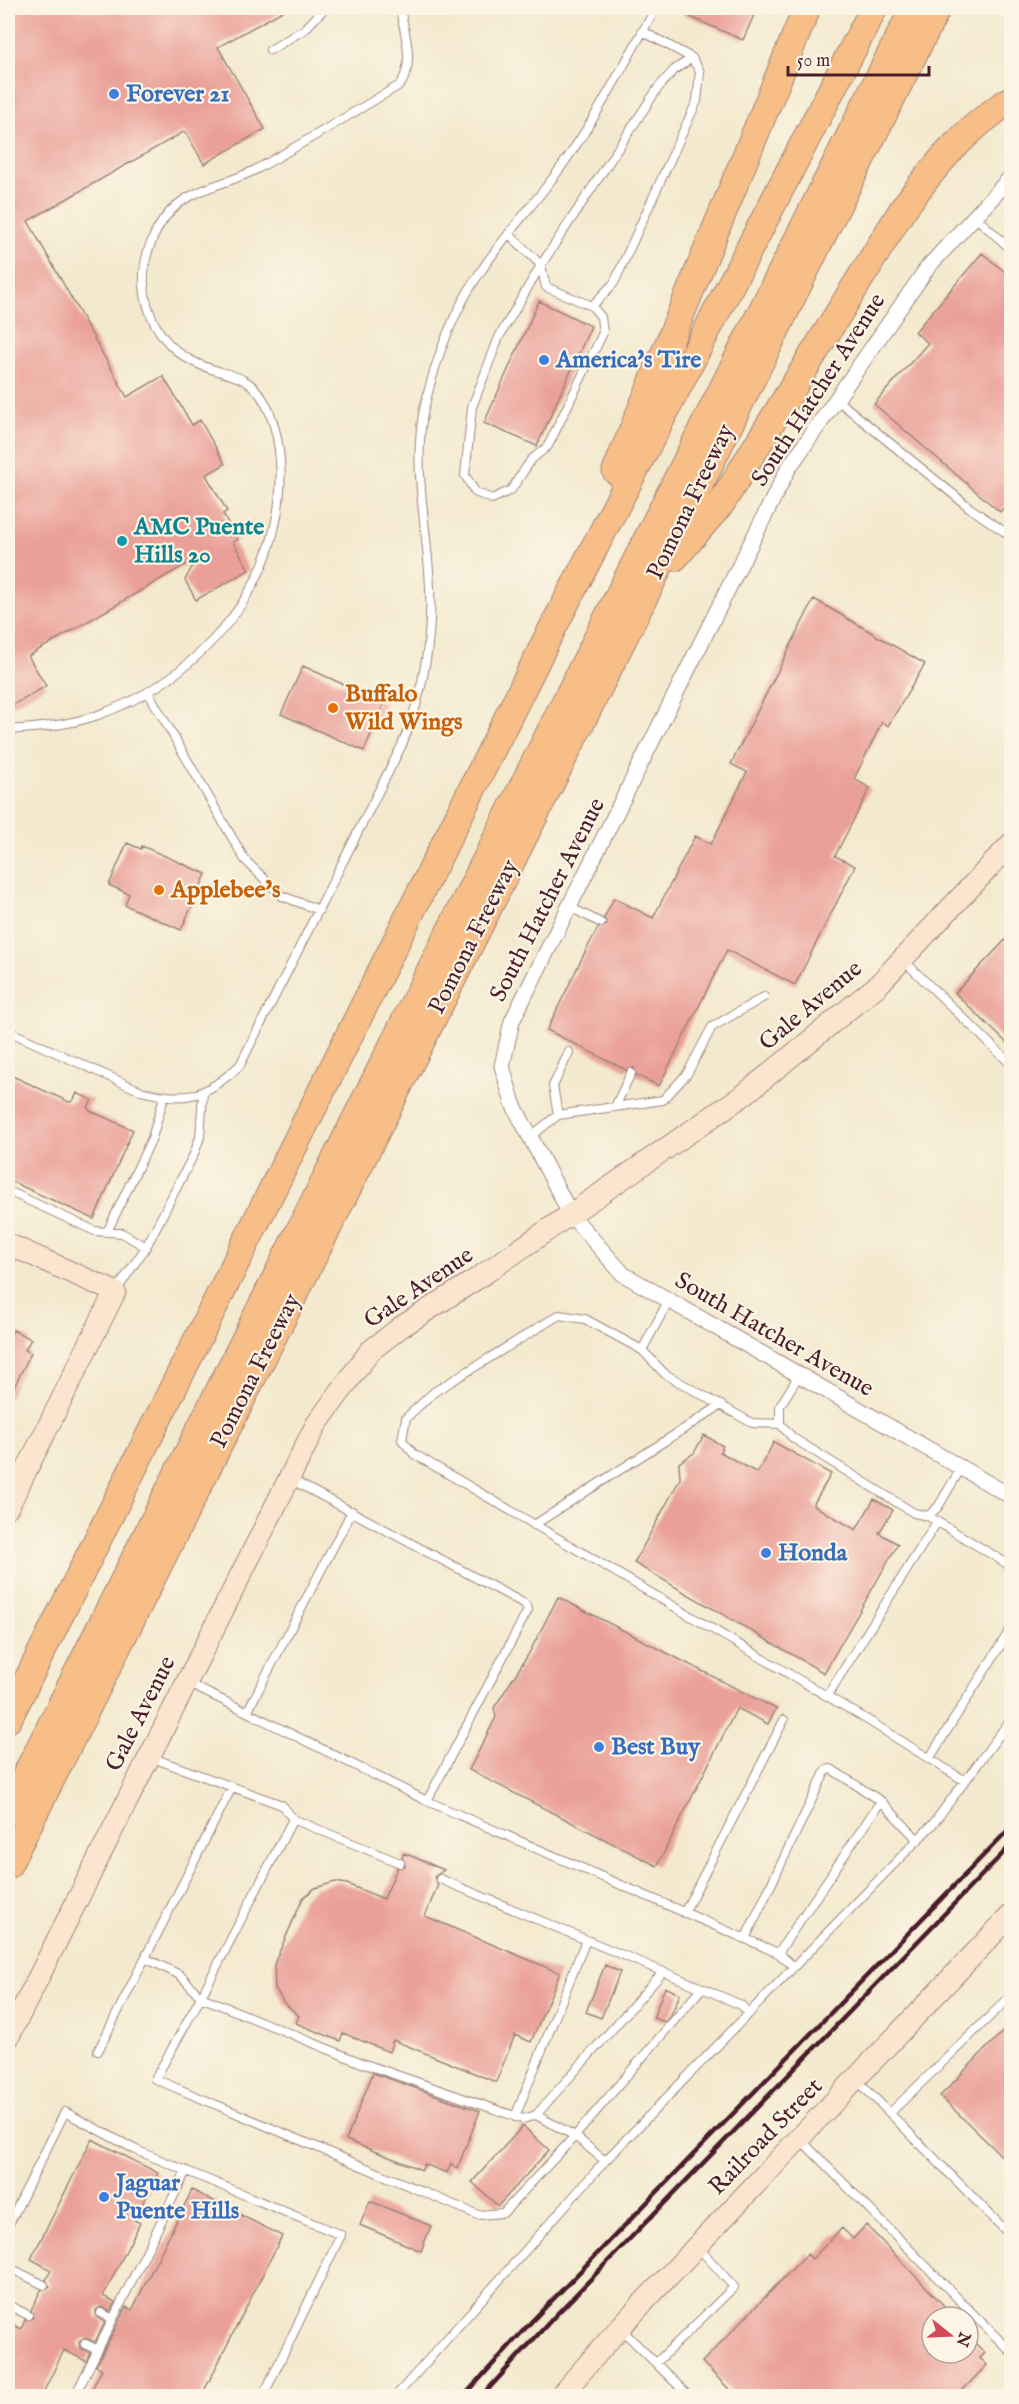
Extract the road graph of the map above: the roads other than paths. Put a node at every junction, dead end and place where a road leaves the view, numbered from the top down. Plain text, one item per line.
1 (325, 8) edge
2 (400, 8) edge
3 (656, 8) edge
4 (807, 8) edge
5 (862, 8) edge
6 (874, 8) edge
7 (899, 8) edge
8 (914, 8) edge
9 (938, 8) edge
10 (642, 31) junction
11 (270, 50) dead end
12 (692, 58) junction
13 (842, 69) junction
14 (1011, 99) edge
15 (1011, 176) edge
16 (974, 216) junction
17 (509, 234) junction
18 (1011, 250) edge
19 (541, 265) junction
20 (592, 306) junction
21 (836, 399) junction
22 (1011, 537) edge
23 (650, 585) junction
24 (547, 639) junction
25 (148, 692) junction
26 (8, 730) edge
27 (1006, 852) edge
28 (570, 907) junction
29 (319, 910) junction
30 (601, 923) dead end
31 (902, 959) junction
32 (764, 997) dead end
33 (8, 1031) edge
34 (569, 1052) dead end
35 (1011, 1065) edge
36 (631, 1073) dead end
37 (203, 1093) junction
38 (164, 1097) junction
39 (615, 1107) junction
40 (558, 1115) junction
41 (530, 1137) junction
42 (8, 1191) edge
43 (572, 1215) junction
44 (107, 1233) junction
45 (8, 1244) edge
46 (146, 1247) junction
47 (116, 1292) junction
48 (669, 1300) junction
49 (642, 1350) junction
50 (799, 1375) junction
51 (721, 1405) junction
52 (780, 1424) junction
53 (961, 1468) junction
54 (289, 1478) junction
55 (1011, 1497) edge
56 (8, 1507) edge
57 (352, 1511) junction
58 (928, 1516) junction
59 (938, 1522) junction
60 (534, 1525) junction
61 (1011, 1571) edge
62 (1011, 1627) edge
63 (185, 1683) junction
64 (827, 1696) junction
65 (247, 1712) junction
66 (1011, 1718) edge
67 (8, 1719) edge
68 (784, 1720) dead end
69 (148, 1757) junction
70 (930, 1759) junction
71 (965, 1781) junction
72 (8, 1782) edge
73 (232, 1787) junction
74 (427, 1801) junction
75 (881, 1801) junction
76 (8, 1810) edge
77 (292, 1819) junction
78 (918, 1840) junction
79 (400, 1863) dead end
80 (8, 1864) edge
81 (440, 1879) dead end
82 (684, 1913) junction
83 (1011, 1914) edge
84 (745, 1939) junction
85 (586, 1940) junction
86 (778, 1953) junction
87 (145, 1958) junction
88 (794, 1967) junction
89 (663, 1972) junction
90 (702, 1988) junction
91 (1011, 1995) edge
92 (201, 1997) junction
93 (749, 2014) junction
94 (8, 2038) edge
95 (98, 2051) dead end
96 (856, 2080) junction
97 (890, 2113) junction
98 (536, 2115) junction
99 (515, 2117) junction
100 (575, 2136) junction
101 (800, 2139) junction
102 (605, 2161) junction
103 (186, 2171) junction
104 (8, 2226) edge
105 (1011, 2237) edge
106 (697, 2246) junction
107 (8, 2267) edge
108 (44, 2285) dead end
109 (8, 2305) edge
110 (101, 2313) dead end
111 (28, 2315) dead end
112 (113, 2319) junction
113 (619, 2327) junction
114 (85, 2344) dead end
115 (98, 2350) junction
116 (1011, 2353) edge
117 (656, 2363) junction
118 (75, 2397) edge
119 (263, 2397) edge
120 (396, 2397) edge
121 (560, 2397) edge
122 (689, 2397) edge

1 - 11 lane
2 - 25 lane
3 - 10 lane
4 - 24 highway
5 - 13 highway
6 - 13 highway
7 - 72 highway
8 - 76 highway
9 - 23 highway, Pomona Freeway
10 - 12 lane
10 - 17 lane
12 - 19 lane
12 - 20 lane
13 - 24 highway
14 - 23 highway
15 - 16 street, South Hatcher Avenue
16 - 18 lane
16 - 21 street, South Hatcher Avenue
17 - 19 lane
17 - 29 lane
19 - 20 lane
19 - 20 lane
21 - 22 lane
21 - 28 street, South Hatcher Avenue
23 - 80 highway, Pomona Freeway
24 - 67 highway
25 - 26 lane
25 - 29 lane
27 - 31 main road, Gale Avenue
28 - 30 lane
28 - 41 street, South Hatcher Avenue
29 - 37 lane
31 - 35 lane
31 - 43 main road, Gale Avenue
32 - 39 lane
33 - 38 lane
34 - 40 lane
36 - 39 lane
37 - 38 lane
37 - 46 lane
38 - 44 lane
39 - 40 lane
40 - 41 lane
41 - 43 street, South Hatcher Avenue
42 - 44 lane
43 - 48 street, South Hatcher Avenue
43 - 54 main road, Gale Avenue
44 - 46 lane
45 - 47 main road
46 - 47 lane
47 - 56 main road
48 - 49 lane
48 - 50 street, South Hatcher Avenue
49 - 51 lane
49 - 60 lane
50 - 52 lane
50 - 53 street, South Hatcher Avenue
51 - 52 lane
51 - 60 lane
52 - 58 lane
53 - 55 street, South Hatcher Avenue
53 - 58 lane
54 - 57 lane
54 - 63 main road, Gale Avenue
57 - 65 lane
57 - 74 lane
58 - 59 lane
59 - 61 lane
59 - 64 lane
60 - 64 lane
62 - 70 lane
63 - 65 lane
63 - 69 main road, Gale Avenue
64 - 70 lane
65 - 74 lane
66 - 71 lane
68 - 82 lane
69 - 73 lane
69 - 94 main road, Gale Avenue
70 - 71 lane
71 - 78 lane
73 - 77 lane
73 - 87 lane
74 - 82 lane
75 - 78 lane
75 - 84 lane
75 - 86 lane
77 - 79 lane
77 - 92 lane
78 - 88 lane
81 - 85 lane
82 - 84 lane
83 - 96 main road, Railroad Street
84 - 86 lane
85 - 89 lane
85 - 99 lane
86 - 88 lane
87 - 92 lane
87 - 95 lane
88 - 93 lane
89 - 90 lane
89 - 98 lane
90 - 93 lane
90 - 100 lane
91 - 97 lane
92 - 99 lane
92 - 100 lane
93 - 102 lane
96 - 97 lane
96 - 101 main road, Railroad Street
97 - 105 lane
98 - 99 lane
98 - 100 lane
100 - 102 lane
101 - 106 main road, Railroad Street
101 - 116 lane
102 - 120 lane
103 - 104 lane
103 - 112 lane
103 - 119 lane
106 - 113 main road, Railroad Street
106 - 117 lane
107 - 108 lane
109 - 111 lane
110 - 112 lane
112 - 115 lane
113 - 117 lane
113 - 121 main road, Railroad Street
114 - 115 lane
115 - 118 lane
117 - 122 lane

